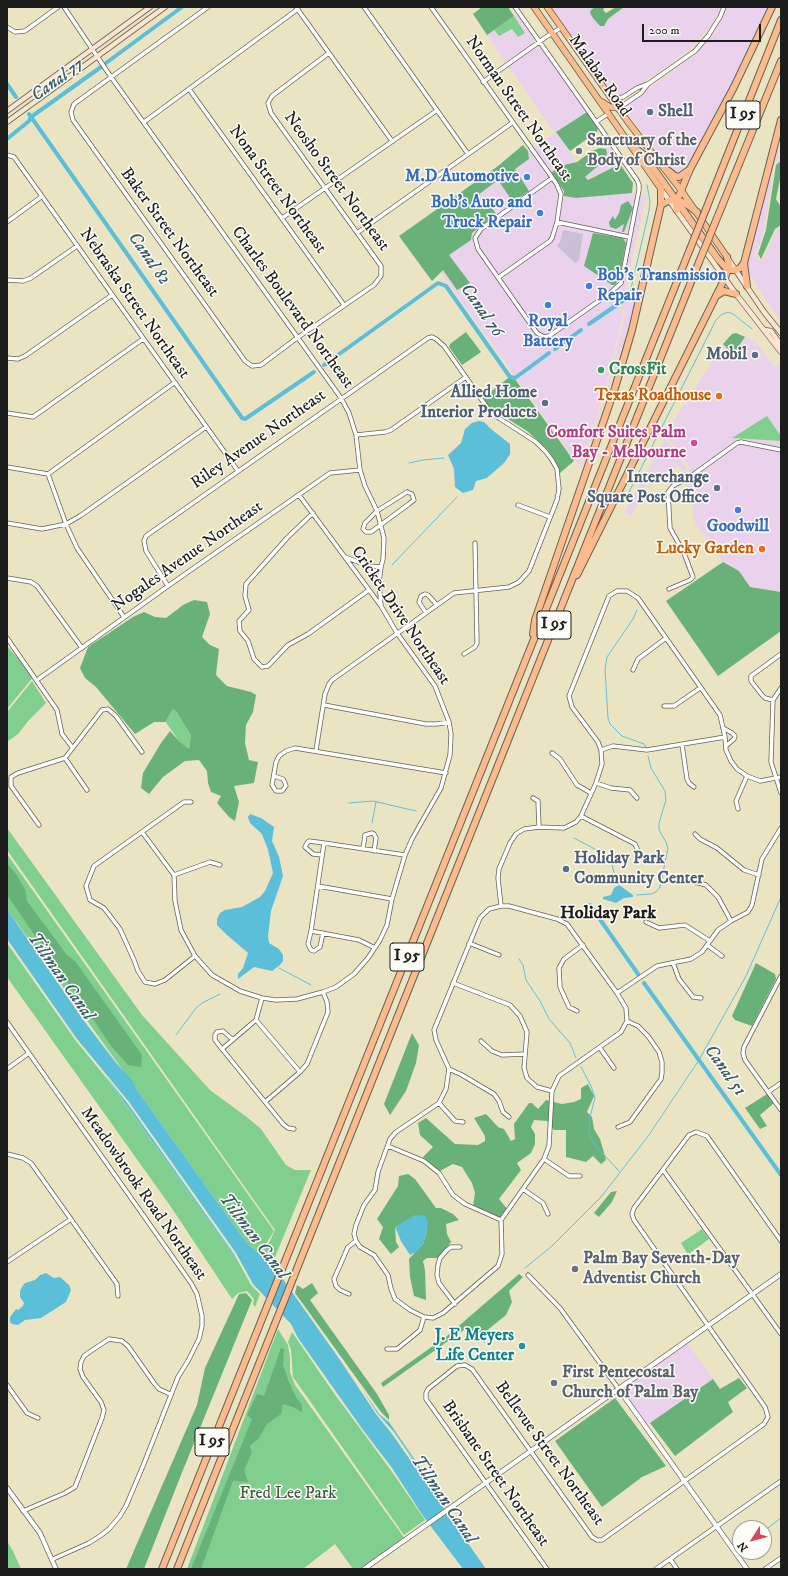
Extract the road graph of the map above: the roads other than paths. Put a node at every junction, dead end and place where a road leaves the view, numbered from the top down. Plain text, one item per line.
1 (58, 7) edge
2 (64, 7) edge
3 (150, 7) edge
4 (164, 7) edge
5 (208, 7) edge
6 (364, 7) edge
7 (431, 7) edge
8 (515, 7) edge
9 (534, 7) edge
10 (547, 7) edge
11 (724, 7) edge
12 (772, 7) edge
13 (297, 8) edge
14 (781, 20) edge
15 (7, 27) edge
16 (562, 27) junction
17 (552, 33) junction
18 (539, 42) junction
19 (93, 48) junction
20 (329, 53) junction
21 (98, 56) junction
22 (781, 61) edge
23 (111, 77) junction
24 (484, 82) junction
25 (648, 84) junction
26 (189, 89) junction
27 (612, 99) junction
28 (600, 101) junction
29 (618, 108) junction
30 (7, 111) edge
31 (436, 111) junction
32 (609, 113) junction
33 (781, 120) edge
34 (7, 122) edge
35 (144, 122) junction
36 (596, 122) junction
37 (512, 123) junction
38 (392, 141) junction
39 (629, 143) junction
40 (468, 154) junction
41 (7, 155) edge
42 (666, 169) junction
43 (690, 169) junction
44 (552, 178) junction
45 (326, 188) junction
46 (661, 189) junction
47 (681, 190) junction
48 (41, 197) junction
49 (673, 200) junction
50 (660, 205) junction
51 (677, 210) joint
52 (697, 212) junction
53 (282, 218) junction
54 (7, 222) edge
55 (557, 222) junction
56 (357, 232) junction
57 (629, 237) junction
58 (76, 246) junction
59 (727, 257) junction
60 (744, 263) junction
61 (728, 270) junction
62 (736, 270) junction
63 (499, 278) junction
64 (725, 278) junction
65 (7, 280) edge
66 (747, 286) junction
67 (736, 294) junction
68 (112, 295) junction
69 (716, 296) junction
70 (344, 305) junction
71 (764, 330) junction
72 (781, 333) edge
73 (297, 338) junction
74 (143, 339) junction
75 (781, 345) edge
76 (781, 352) edge
77 (7, 358) edge
78 (466, 377) junction
79 (174, 383) junction
80 (341, 398) junction
81 (7, 412) edge
82 (206, 427) junction
83 (356, 435) junction
84 (781, 450) edge
85 (7, 467) edge
86 (238, 470) junction
87 (360, 470) junction
88 (48, 474) junction
89 (299, 495) junction
90 (518, 505) dead end
91 (377, 511) junction
92 (313, 513) junction
93 (550, 517) junction
94 (7, 523) edge
95 (66, 524) junction
96 (381, 525) junction
97 (475, 543) dead end
98 (344, 556) junction
99 (381, 567) junction
100 (7, 578) edge
101 (168, 586) junction
102 (569, 589) junction
103 (669, 589) dead end
104 (369, 590) junction
105 (476, 591) junction
106 (437, 605) junction
107 (381, 606) junction
108 (426, 613) junction
109 (124, 617) junction
110 (398, 633) junction
111 (7, 638) edge
112 (666, 638) junction
113 (82, 648) junction
114 (530, 648) junction
115 (464, 654) dead end
116 (781, 654) edge
117 (633, 670) dead end
118 (37, 680) junction
119 (700, 688) junction
120 (781, 688) edge
121 (773, 700) junction
122 (324, 706) junction
123 (664, 706) dead end
124 (449, 722) junction
125 (723, 728) junction
126 (725, 737) junction
127 (682, 745) junction
128 (726, 746) junction
129 (72, 747) junction
130 (316, 750) junction
131 (601, 750) junction
132 (142, 752) dead end
133 (552, 753) dead end
134 (65, 758) junction
135 (446, 773) junction
136 (274, 776) junction
137 (747, 776) junction
138 (781, 777) edge
139 (776, 778) junction
140 (596, 783) junction
141 (694, 787) dead end
142 (87, 790) dead end
143 (781, 792) edge
144 (591, 793) junction
145 (533, 798) dead end
146 (637, 798) dead end
147 (191, 802) dead end
148 (738, 809) dead end
149 (581, 816) junction
150 (38, 825) dead end
151 (539, 827) junction
152 (781, 828) edge
153 (142, 832) junction
154 (695, 834) dead end
155 (324, 843) junction
156 (363, 849) junction
157 (374, 851) junction
158 (639, 853) dead end
159 (322, 855) junction
160 (405, 855) junction
161 (220, 865) dead end
162 (174, 875) junction
163 (759, 875) junction
164 (695, 882) dead end
165 (318, 886) junction
166 (392, 899) junction
167 (501, 906) junction
168 (731, 921) junction
169 (646, 922) dead end
170 (311, 931) junction
171 (323, 933) junction
172 (710, 941) junction
173 (469, 943) junction
174 (583, 945) junction
175 (707, 945) junction
176 (375, 948) junction
177 (499, 955) dead end
178 (195, 956) junction
179 (722, 956) dead end
180 (673, 963) junction
181 (781, 976) edge
182 (453, 983) junction
183 (323, 992) junction
184 (617, 993) junction
185 (262, 998) junction
186 (701, 998) dead end
187 (577, 1011) dead end
188 (256, 1020) junction
189 (627, 1021) junction
190 (7, 1022) edge
191 (232, 1040) junction
192 (481, 1041) dead end
193 (600, 1048) junction
194 (222, 1049) junction
195 (29, 1053) junction
196 (525, 1054) junction
197 (614, 1068) dead end
198 (7, 1069) edge
199 (449, 1069) junction
200 (300, 1072) junction
201 (781, 1083) edge
202 (552, 1091) junction
203 (768, 1092) junction
204 (265, 1102) junction
205 (438, 1103) junction
206 (781, 1110) edge
207 (509, 1117) dead end
208 (463, 1122) dead end
209 (618, 1127) dead end
210 (294, 1129) dead end
211 (388, 1146) junction
212 (7, 1154) edge
213 (544, 1159) junction
214 (664, 1170) junction
215 (580, 1176) dead end
216 (523, 1189) junction
217 (548, 1214) dead end
218 (71, 1219) junction
219 (501, 1220) junction
220 (781, 1241) edge
221 (356, 1242) junction
222 (460, 1248) dead end
223 (7, 1262) edge
224 (781, 1274) edge
225 (528, 1275) dead end
226 (753, 1293) junction
227 (349, 1294) dead end
228 (118, 1296) dead end
229 (455, 1304) junction
230 (424, 1317) junction
231 (707, 1325) junction
232 (781, 1334) edge
233 (387, 1349) dead end
234 (465, 1365) joint
235 (7, 1385) edge
236 (618, 1388) junction
237 (170, 1394) junction
238 (38, 1418) dead end
239 (530, 1451) junction
240 (685, 1481) junction
241 (781, 1481) edge
242 (485, 1482) junction
243 (7, 1488) edge
244 (23, 1511) junction
245 (717, 1526) junction
246 (781, 1558) edge
247 (53, 1559) junction
248 (670, 1559) junction
249 (56, 1569) edge
250 (162, 1569) edge
251 (177, 1569) edge
252 (364, 1569) edge
253 (547, 1569) edge
254 (656, 1569) edge
255 (677, 1569) edge
256 (747, 1569) edge
257 (765, 1569) edge

1 - 15 street
2 - 19 street, Charles Boulevard Northeast
3 - 19 main road
4 - 21 main road
5 - 23 street
6 - 31 street
7 - 24 street, Norman Street Northeast
8 - 18 street
9 - 17 main road, Malabar Road
10 - 16 main road, Malabar Road
11 - 25 street
12 - 43 highway
13 - 20 street
13 - 26 street
14 - 114 highway, I 95, bridge
16 - 17 street
16 - 27 main road, Malabar Road
17 - 18 street
17 - 28 main road, Malabar Road
18 - 24 street
18 - 36 street
19 - 21 street, Charles Boulevard Northeast
19 - 30 main road
20 - 38 street
20 - 45 street, Neosho Street Northeast
21 - 23 street, Charles Boulevard Northeast
21 - 34 main road
22 - 102 highway, I 95, bridge
23 - 35 street, Charles Boulevard Northeast
23 - 73 street, Baker Street Northeast
24 - 37 street, Norman Street Northeast
25 - 27 street
25 - 29 street
26 - 35 street
26 - 53 street, Nona Street Northeast
27 - 29 main road, Malabar Road
28 - 29 main road
28 - 32 main road, Malabar Road
29 - 42 main road, Malabar Road
31 - 38 street
31 - 40 street
32 - 36 street
32 - 39 main road, Malabar Road
33 - 60 highway
35 - 73 street, Charles Boulevard Northeast
36 - 57 street
37 - 40 street
37 - 44 street, Norman Street Northeast
38 - 45 street
39 - 46 main road, Malabar Road
39 - 49 highway
40 - 56 street
41 - 48 street, Nebraska Street Northeast
42 - 43 highway
42 - 47 main road, Malabar Road
43 - 47 highway
44 - 55 street, Norman Street Northeast
44 - 63 street
45 - 53 street
45 - 56 street, Neosho Street Northeast
46 - 49 main road, Malabar Road
46 - 50 highway
47 - 49 highway
47 - 52 main road, Malabar Road
48 - 54 street
48 - 58 street, Nebraska Street Northeast
49 - 50 highway
49 - 51 highway
49 - 52 highway
49 - 61 highway
50 - 114 highway
51 - 64 main road
52 - 59 main road, Malabar Road
53 - 70 street, Nona Street Northeast
55 - 57 street
55 - 63 street, Norman Street Northeast
56 - 70 street, Neosho Street Northeast
57 - 63 street
58 - 65 street
58 - 68 street, Nebraska Street Northeast
59 - 61 highway
59 - 62 main road, Malabar Road
60 - 62 highway
60 - 66 highway
61 - 62 highway
61 - 64 highway
62 - 66 main road, Malabar Road
64 - 67 main road
64 - 69 highway
66 - 72 main road, Malabar Road
67 - 69 highway
67 - 71 main road
68 - 74 street, Nebraska Street Northeast
68 - 77 street
69 - 102 highway
70 - 73 street
71 - 75 main road
71 - 76 main road
73 - 80 street, Charles Boulevard Northeast
74 - 79 street, Nebraska Street Northeast
74 - 81 street
78 - 80 street, Riley Avenue Northeast
78 - 83 street
78 - 93 street
79 - 82 street, Nebraska Street Northeast
79 - 88 street
80 - 83 street, Charles Boulevard Northeast
80 - 86 street, Riley Avenue Northeast
82 - 86 street, Nebraska Street Northeast
82 - 95 street
83 - 87 street, Charles Boulevard Northeast
84 - 103 street
85 - 88 street
86 - 101 street, Riley Avenue Northeast
87 - 89 street, Nogales Avenue Northeast
87 - 91 street, Charles Boulevard Northeast
88 - 95 street
89 - 92 street, Cricket Drive Northeast
89 - 101 street, Nogales Avenue Northeast
90 - 93 street
91 - 96 street, Charles Boulevard Northeast
91 - 96 street
91 - 96 street
92 - 98 street, Cricket Drive Northeast
92 - 104 street
93 - 105 street
94 - 95 street
95 - 109 street
96 - 99 street, Charles Boulevard Northeast
97 - 105 street
98 - 99 street
98 - 104 street, Cricket Drive Northeast
99 - 107 street, Charles Boulevard Northeast
100 - 113 street
101 - 109 street, Nogales Avenue Northeast
102 - 251 highway, I 95
104 - 107 street, Cricket Drive Northeast
105 - 106 street
105 - 115 street
106 - 108 street
106 - 108 street
107 - 110 street, Cricket Drive Northeast
108 - 110 street
109 - 113 street, Nogales Avenue Northeast
110 - 122 street
110 - 124 street, Cricket Drive Northeast
111 - 118 street
112 - 117 street
112 - 119 street
112 - 131 street
113 - 118 street, Nogales Avenue Northeast
114 - 250 highway, I 95
116 - 121 street
118 - 129 street
119 - 123 street
119 - 125 street
120 - 121 street
121 - 139 street
122 - 124 street
122 - 130 street
124 - 135 street, Cricket Drive Northeast
125 - 126 street
125 - 128 street
126 - 127 street
126 - 128 street
127 - 131 street
127 - 141 street
128 - 137 street
129 - 132 street
129 - 134 street
130 - 135 street
130 - 136 street
131 - 140 street
133 - 144 street
134 - 142 street
134 - 150 street
135 - 160 street, Cricket Drive Northeast
136 - 136 street
137 - 139 street
137 - 148 street
138 - 139 street
139 - 143 street
140 - 144 street
140 - 146 street
144 - 149 street
145 - 151 street
147 - 153 street
149 - 151 street
149 - 158 street
151 - 167 street
152 - 163 street
153 - 162 street
153 - 178 street
154 - 163 street
155 - 156 street
155 - 159 street
155 - 159 street
156 - 157 street
156 - 157 street
157 - 160 street
159 - 165 street
160 - 166 street, Cricket Drive Northeast
161 - 162 street
162 - 178 street, Cricket Drive Northeast
163 - 168 street
164 - 168 street
165 - 166 street
165 - 170 street
166 - 176 street, Cricket Drive Northeast
167 - 173 street
167 - 174 street
168 - 172 street
169 - 172 street
170 - 171 street
170 - 171 street
171 - 176 street
172 - 175 street
173 - 177 street
173 - 182 street
174 - 184 street
174 - 187 street
175 - 179 street
175 - 180 street
176 - 183 street, Cricket Drive Northeast
178 - 185 street, Cricket Drive Northeast
180 - 184 street
180 - 186 street
181 - 203 street
182 - 196 street
182 - 199 street
183 - 185 street, Cricket Drive Northeast
183 - 200 street
184 - 189 street
185 - 188 street
188 - 191 street
188 - 200 street
189 - 193 street
189 - 209 street
190 - 195 street, Meadowbrook Road Northeast
191 - 194 street
191 - 194 street
192 - 196 street
193 - 197 street
193 - 202 street
194 - 204 street
195 - 198 street
195 - 237 street, Meadowbrook Road Northeast
196 - 202 street
199 - 205 street
199 - 207 street
200 - 204 street
201 - 203 street
202 - 213 street
203 - 206 street
204 - 210 street
205 - 208 street
205 - 211 street
211 - 219 street
211 - 221 street
212 - 218 street
213 - 215 street
213 - 216 street
214 - 220 street
214 - 226 street
214 - 231 street
216 - 217 street
216 - 219 street
218 - 223 street
218 - 228 street
219 - 229 street
221 - 227 street
221 - 230 street
222 - 229 street
224 - 226 street
225 - 236 street
226 - 231 street
226 - 232 street
229 - 230 street
230 - 233 street
231 - 236 street
231 - 240 street
234 - 239 street, Bellevue Street Northeast
234 - 242 street, Brisbane Street Northeast
235 - 238 street
236 - 239 street
236 - 240 street
237 - 244 street
237 - 247 street, Meadowbrook Road Northeast
239 - 240 street, Bellevue Street Northeast
239 - 242 street
240 - 245 street
241 - 245 street
242 - 252 street
242 - 253 street, Brisbane Street Northeast
243 - 244 street
244 - 247 street
245 - 248 street
245 - 256 street
246 - 257 street
247 - 249 street
248 - 254 street
248 - 255 street

